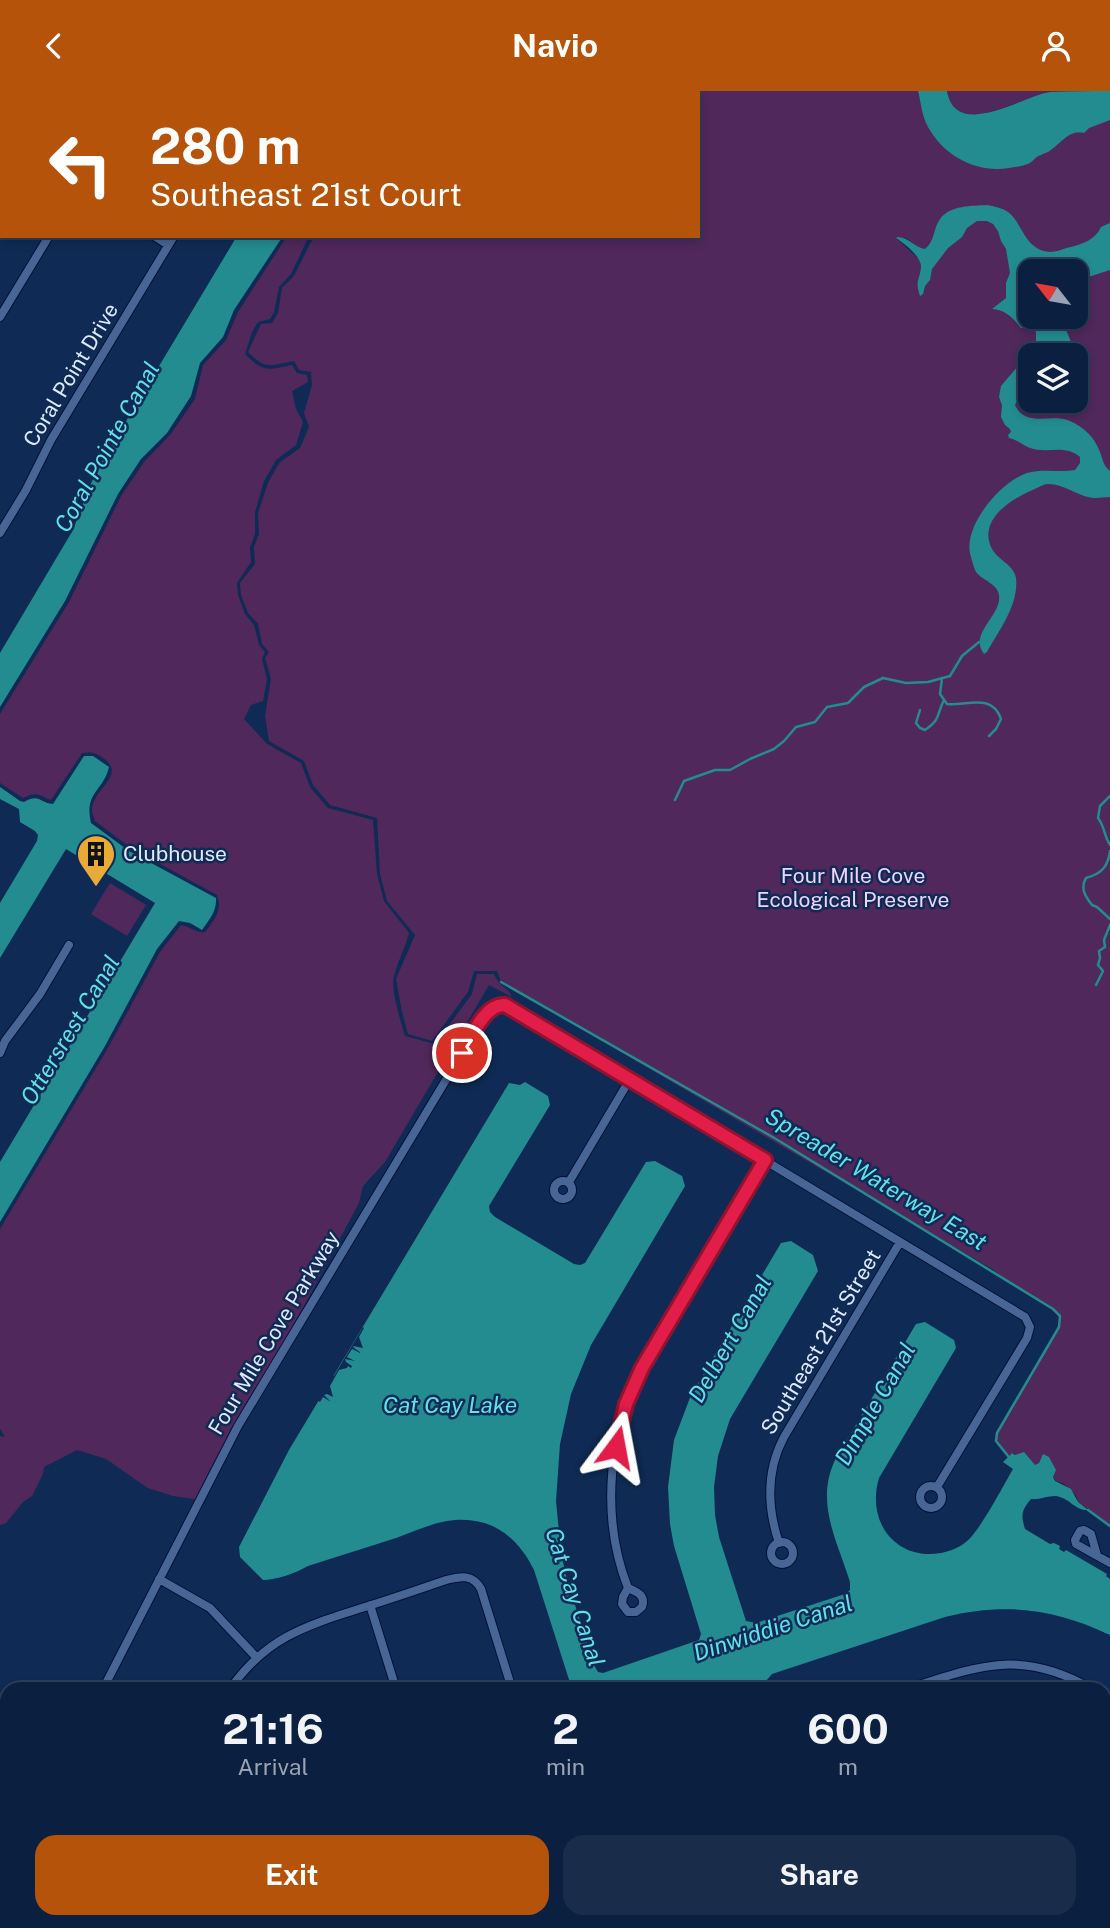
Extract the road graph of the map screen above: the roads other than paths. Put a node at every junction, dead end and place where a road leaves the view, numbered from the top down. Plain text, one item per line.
1 (48, 238) edge
2 (157, 238) edge
3 (173, 238) edge
4 (168, 245) junction
5 (0, 317) edge
6 (0, 533) edge
7 (69, 945) dead end
8 (0, 1053) edge
9 (630, 1079) junction
10 (765, 1160) junction
11 (569, 1182) dead end
12 (900, 1242) junction
13 (937, 1487) dead end
14 (779, 1543) dead end
15 (1097, 1555) dead end
16 (1110, 1563) edge
17 (159, 1579) junction
18 (628, 1588) dead end
19 (370, 1605) junction
20 (257, 1658) junction
21 (107, 1682) edge
22 (236, 1682) edge
23 (394, 1682) edge
24 (510, 1682) edge
25 (929, 1682) edge
26 (1078, 1682) edge

1 - 5 street
2 - 4 street
3 - 4 street, Coral Point Drive
4 - 6 street, Coral Point Drive
7 - 8 street
9 - 10 street
9 - 11 street
9 - 17 street, Four Mile Cove Parkway
10 - 12 street
10 - 18 street
12 - 13 street
12 - 14 street, Southeast 21st Street
15 - 16 street
17 - 20 street
17 - 21 street, Four Mile Cove Parkway
19 - 20 street
19 - 23 street
19 - 24 street
20 - 22 street
25 - 26 street

